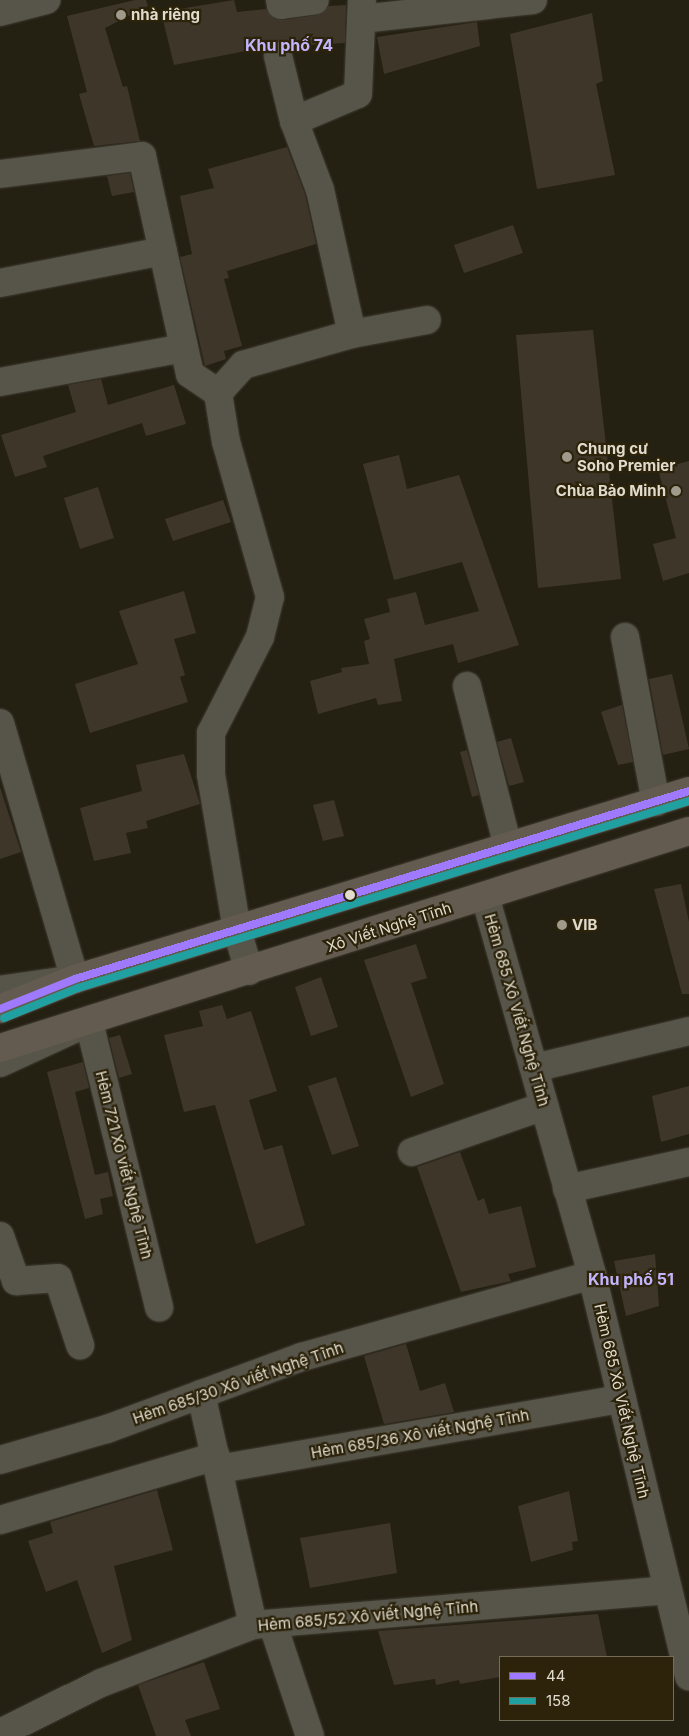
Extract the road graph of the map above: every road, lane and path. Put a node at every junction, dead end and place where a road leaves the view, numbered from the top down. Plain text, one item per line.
1 (280, 0) edge
2 (315, 0) edge
3 (533, 0) edge
4 (362, 10) edge
5 (278, 56) dead end
6 (294, 122) junction
7 (0, 174) edge
8 (163, 250) junction
9 (0, 283) edge
10 (427, 320) dead end
11 (352, 334) junction
12 (184, 348) junction
13 (0, 382) edge
14 (218, 393) junction
15 (625, 637) dead end
16 (467, 686) dead end
17 (0, 723) edge
18 (689, 791) edge
19 (656, 802) junction
20 (689, 831) edge
21 (508, 847) junction
22 (485, 896) junction
23 (237, 930) junction
24 (249, 971) junction
25 (75, 979) junction
26 (0, 990) edge
27 (0, 1009) edge
28 (88, 1022) junction
29 (689, 1031) edge
30 (0, 1048) edge
31 (0, 1063) edge
32 (534, 1068) junction
33 (544, 1106) junction
34 (412, 1152) dead end
35 (689, 1162) edge
36 (567, 1189) junction
37 (0, 1236) edge
38 (592, 1275) junction
39 (159, 1308) dead end
40 (80, 1345) dead end
41 (201, 1394) junction
42 (622, 1399) junction
43 (0, 1460) edge
44 (218, 1462) junction
45 (0, 1520) edge
46 (667, 1590) junction
47 (263, 1625) junction
48 (688, 1670) edge
49 (0, 1733) edge
50 (310, 1736) edge

1 - 2 street
3 - 4 street
4 - 6 street
5 - 6 street
6 - 11 street
7 - 8 street
8 - 9 street
8 - 12 street
10 - 11 street
11 - 14 street
12 - 13 street
12 - 14 street
14 - 23 street
15 - 19 street
16 - 21 street
17 - 25 street
18 - 19 main road
19 - 21 main road
20 - 22 main road, Xô Viết Nghệ Tĩnh
21 - 23 main road
22 - 24 main road, Xô Viết Nghệ Tĩnh
22 - 32 street, Hẻm 685 Xô Viết Nghệ Tĩnh
23 - 24 street
23 - 25 main road
24 - 28 main road, Xô Viết Nghệ Tĩnh
25 - 26 street
25 - 27 main road
28 - 30 main road, Xô Viết Nghệ Tĩnh
28 - 31 street, Xô Viết Nghệ Tĩnh
28 - 39 street, Hẻm 721 Xô viết Nghệ Tĩnh
29 - 32 street
32 - 33 street, Hẻm 685 Xô Viết Nghệ Tĩnh
33 - 34 street
33 - 36 street, Hẻm 685 Xô Viết Nghệ Tĩnh
35 - 36 street
36 - 38 street, Hẻm 685 Xô Viết Nghệ Tĩnh
37 - 40 street
38 - 41 street, Hẻm 685/30 Xô viết Nghệ Tĩnh
38 - 42 street, Hẻm 685 Xô Viết Nghệ Tĩnh
41 - 43 street, Hẻm 685/30 Xô viết Nghệ Tĩnh
41 - 44 street
42 - 44 street, Hẻm 685/36 Xô viết Nghệ Tĩnh
42 - 46 street, Hẻm 685 Xô Viết Nghệ Tĩnh
44 - 45 street
44 - 47 street
46 - 47 street, Hẻm 685/52 Xô viết Nghệ Tĩnh
46 - 48 street, Hẻm 685 Xô Viết Nghệ Tĩnh
47 - 49 street, Hẻm 685/52 Xô viết Nghệ Tĩnh
47 - 50 street

